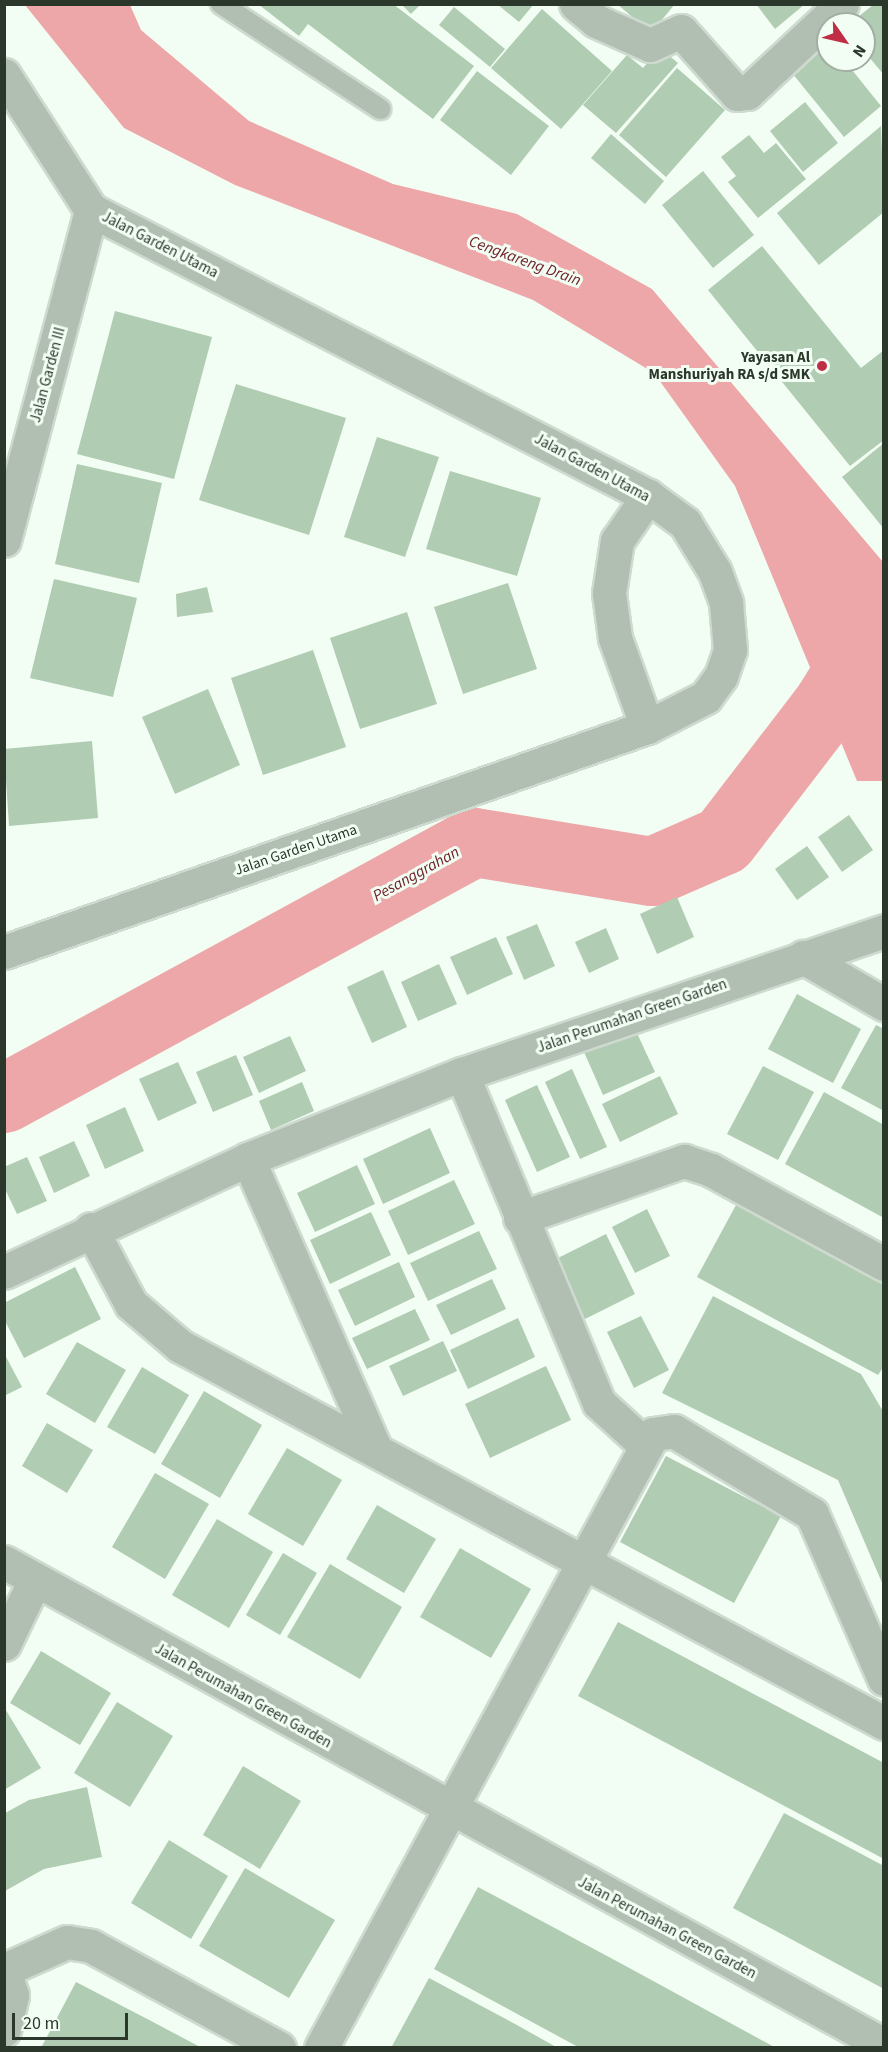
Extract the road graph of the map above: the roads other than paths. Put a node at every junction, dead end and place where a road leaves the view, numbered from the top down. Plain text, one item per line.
1 (221, 4) edge
2 (576, 4) edge
3 (842, 4) edge
4 (4, 75) edge
5 (380, 109) dead end
6 (91, 210) junction
7 (648, 496) junction
8 (4, 540) edge
9 (647, 727) junction
10 (884, 931) edge
11 (4, 952) edge
12 (803, 957) junction
13 (884, 1004) edge
14 (462, 1074) junction
15 (248, 1159) junction
16 (520, 1218) junction
17 (91, 1228) junction
18 (884, 1264) edge
19 (4, 1272) edge
20 (645, 1445) junction
21 (375, 1449) junction
22 (584, 1561) junction
23 (4, 1562) edge
24 (35, 1580) junction
25 (4, 1644) edge
26 (884, 1679) edge
27 (884, 1723) edge
28 (451, 1811) junction
29 (4, 2030) edge
30 (884, 2045) edge
31 (279, 2048) edge
32 (321, 2048) edge

1 - 5 lane
2 - 3 street
4 - 6 street, Jalan Garden Utama
6 - 7 street, Jalan Garden Utama
6 - 8 street, Jalan Garden III
7 - 9 street
7 - 9 street, Jalan Garden Utama
9 - 11 street, Jalan Garden Utama
10 - 12 street, Jalan Perumahan Green Garden
12 - 13 street
12 - 14 street, Jalan Perumahan Green Garden
14 - 15 street, Jalan Perumahan Green Garden
14 - 16 street
15 - 17 street, Jalan Perumahan Green Garden
15 - 21 street
16 - 18 street
16 - 20 street
17 - 19 street, Jalan Perumahan Green Garden
17 - 21 street
20 - 22 street
20 - 26 street
21 - 22 street
22 - 27 street
22 - 28 street
23 - 24 street, Jalan Perumahan Green Garden
24 - 25 street
24 - 28 street, Jalan Perumahan Green Garden
28 - 30 street, Jalan Perumahan Green Garden
28 - 32 street
29 - 31 street

